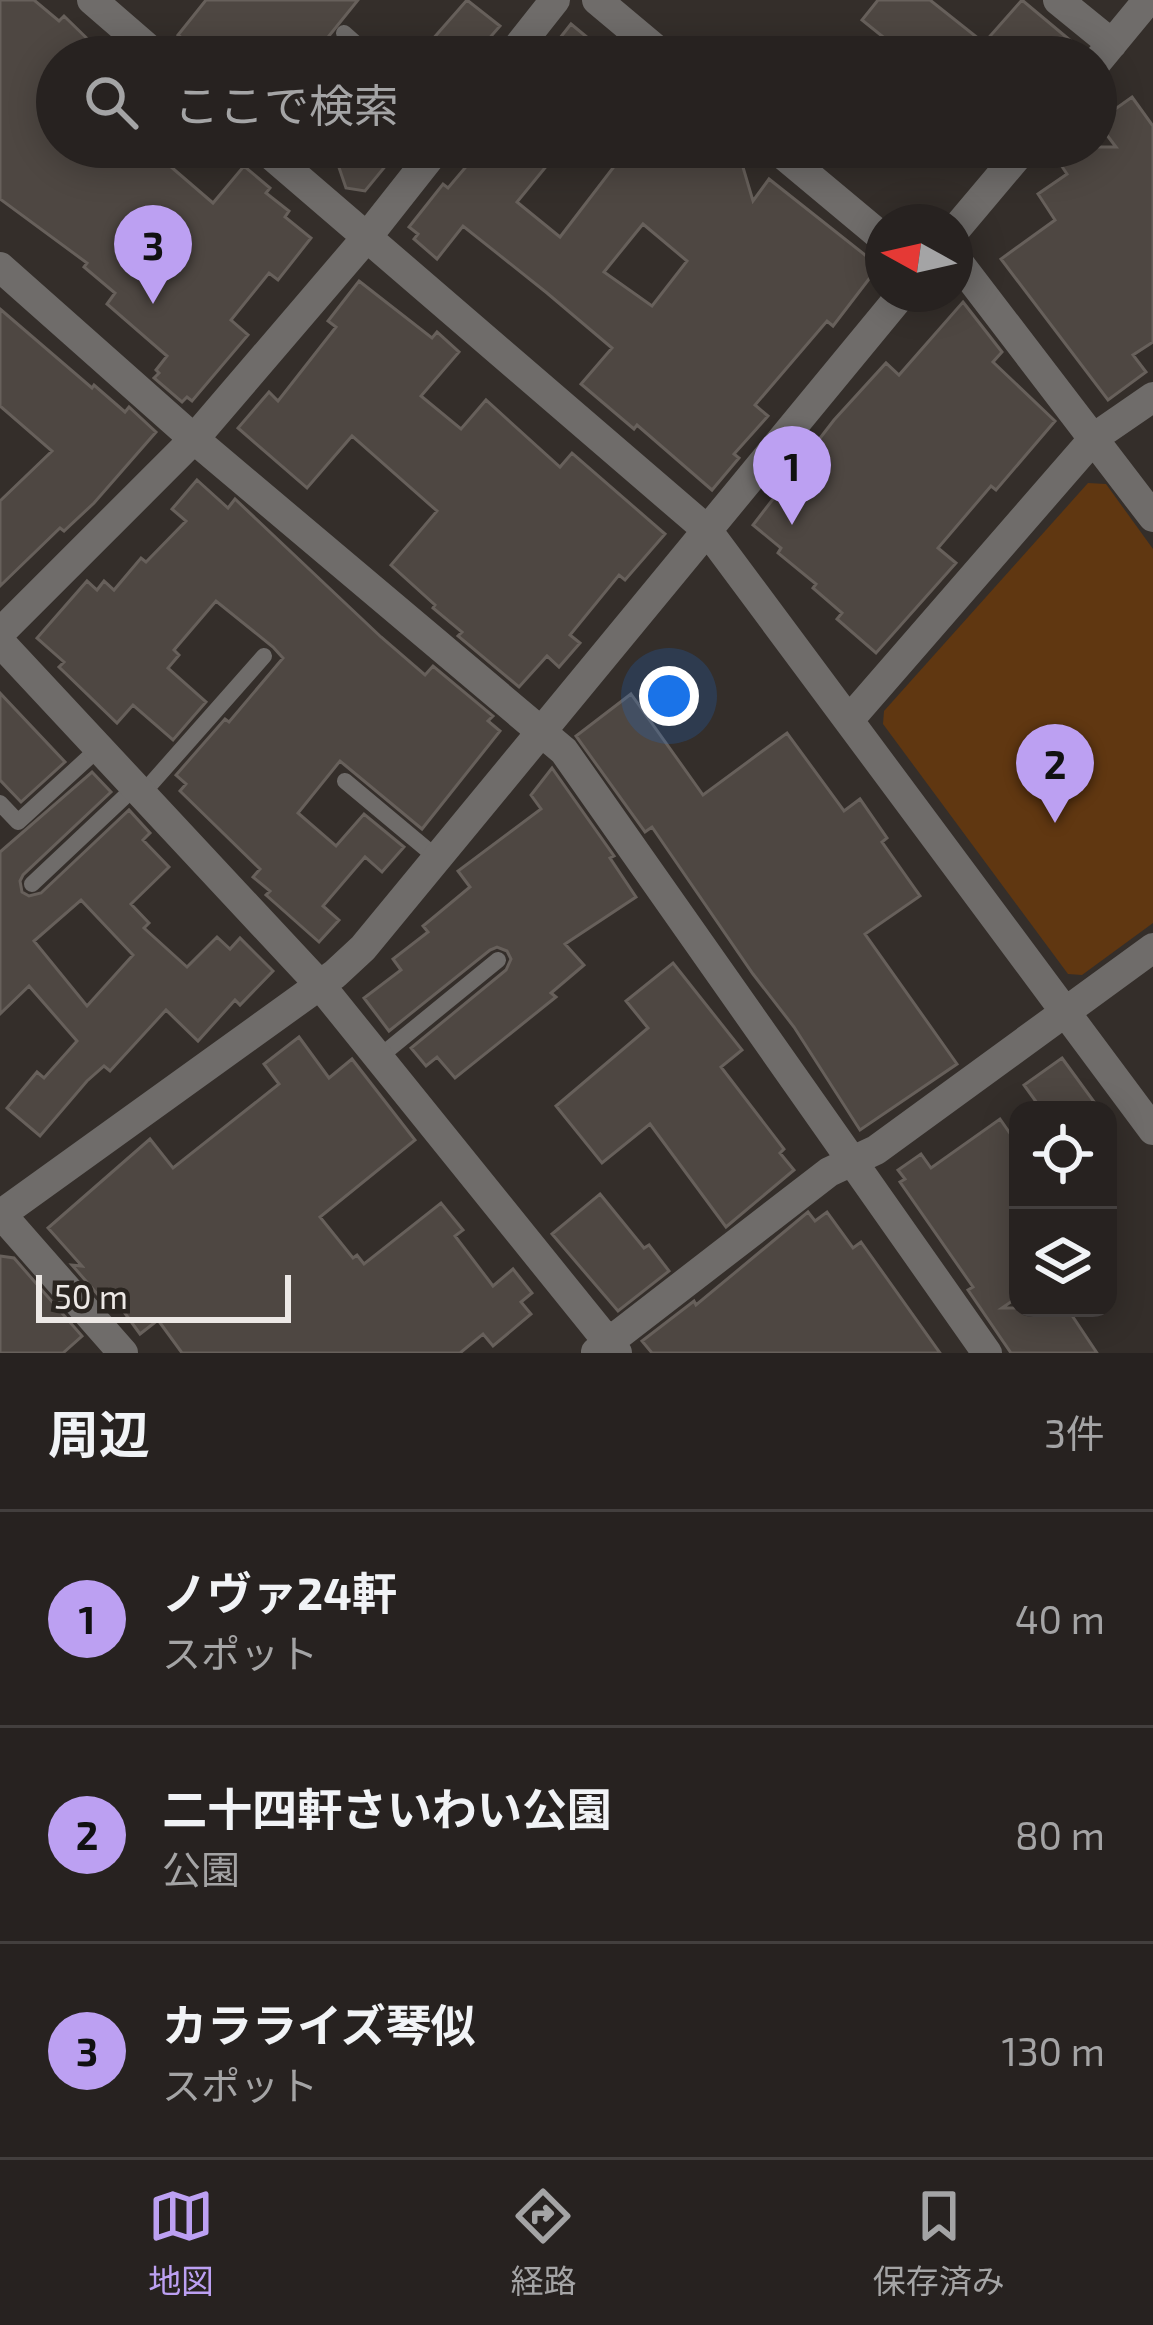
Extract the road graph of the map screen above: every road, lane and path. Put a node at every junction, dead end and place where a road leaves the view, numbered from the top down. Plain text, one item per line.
1 (92, 0) edge
2 (555, 0) edge
3 (597, 0) edge
4 (1058, 0) edge
5 (1148, 0) edge
6 (344, 33) dead end
7 (134, 36) edge
8 (347, 36) edge
9 (527, 36) edge
10 (640, 36) edge
11 (1089, 36) edge
12 (1117, 37) edge
13 (286, 168) edge
14 (422, 168) edge
15 (799, 168) edge
16 (1007, 168) edge
17 (973, 209) edge
18 (865, 223) edge
19 (367, 237) junction
20 (0, 266) edge
21 (973, 281) edge
22 (887, 312) edge
23 (1153, 398) edge
24 (1095, 437) junction
25 (194, 439) junction
26 (1153, 517) edge
27 (707, 530) junction
28 (0, 633) edge
29 (0, 642) edge
30 (264, 656) dead end
31 (849, 720) junction
32 (538, 732) junction
33 (98, 748) junction
34 (344, 781) dead end
35 (139, 791) junction
36 (0, 803) edge
37 (436, 857) junction
38 (32, 884) dead end
39 (1153, 948) edge
40 (498, 960) dead end
41 (320, 985) junction
42 (1065, 1012) junction
43 (378, 1058) junction
44 (1153, 1130) edge
45 (853, 1160) junction
46 (0, 1214) edge
47 (607, 1349) edge
48 (123, 1353) edge
49 (987, 1353) edge

1 - 7 street
2 - 9 street
3 - 10 street
4 - 11 street
5 - 12 street
6 - 8 lane
13 - 19 street
14 - 19 street
15 - 18 street
16 - 17 street
19 - 25 street
19 - 27 street
20 - 25 street
21 - 24 street
22 - 27 street
23 - 24 street
24 - 26 street
24 - 31 street
25 - 28 street
25 - 32 street
27 - 31 street
27 - 32 street
29 - 33 street
30 - 35 lane
31 - 42 street
32 - 37 street
32 - 45 street
33 - 35 street
33 - 36 lane
34 - 37 lane
35 - 38 lane
35 - 41 street
37 - 41 street
39 - 42 street
40 - 43 lane
41 - 43 street
41 - 46 street
42 - 44 street
42 - 45 street
43 - 47 street
45 - 47 street
45 - 49 street
46 - 48 street

